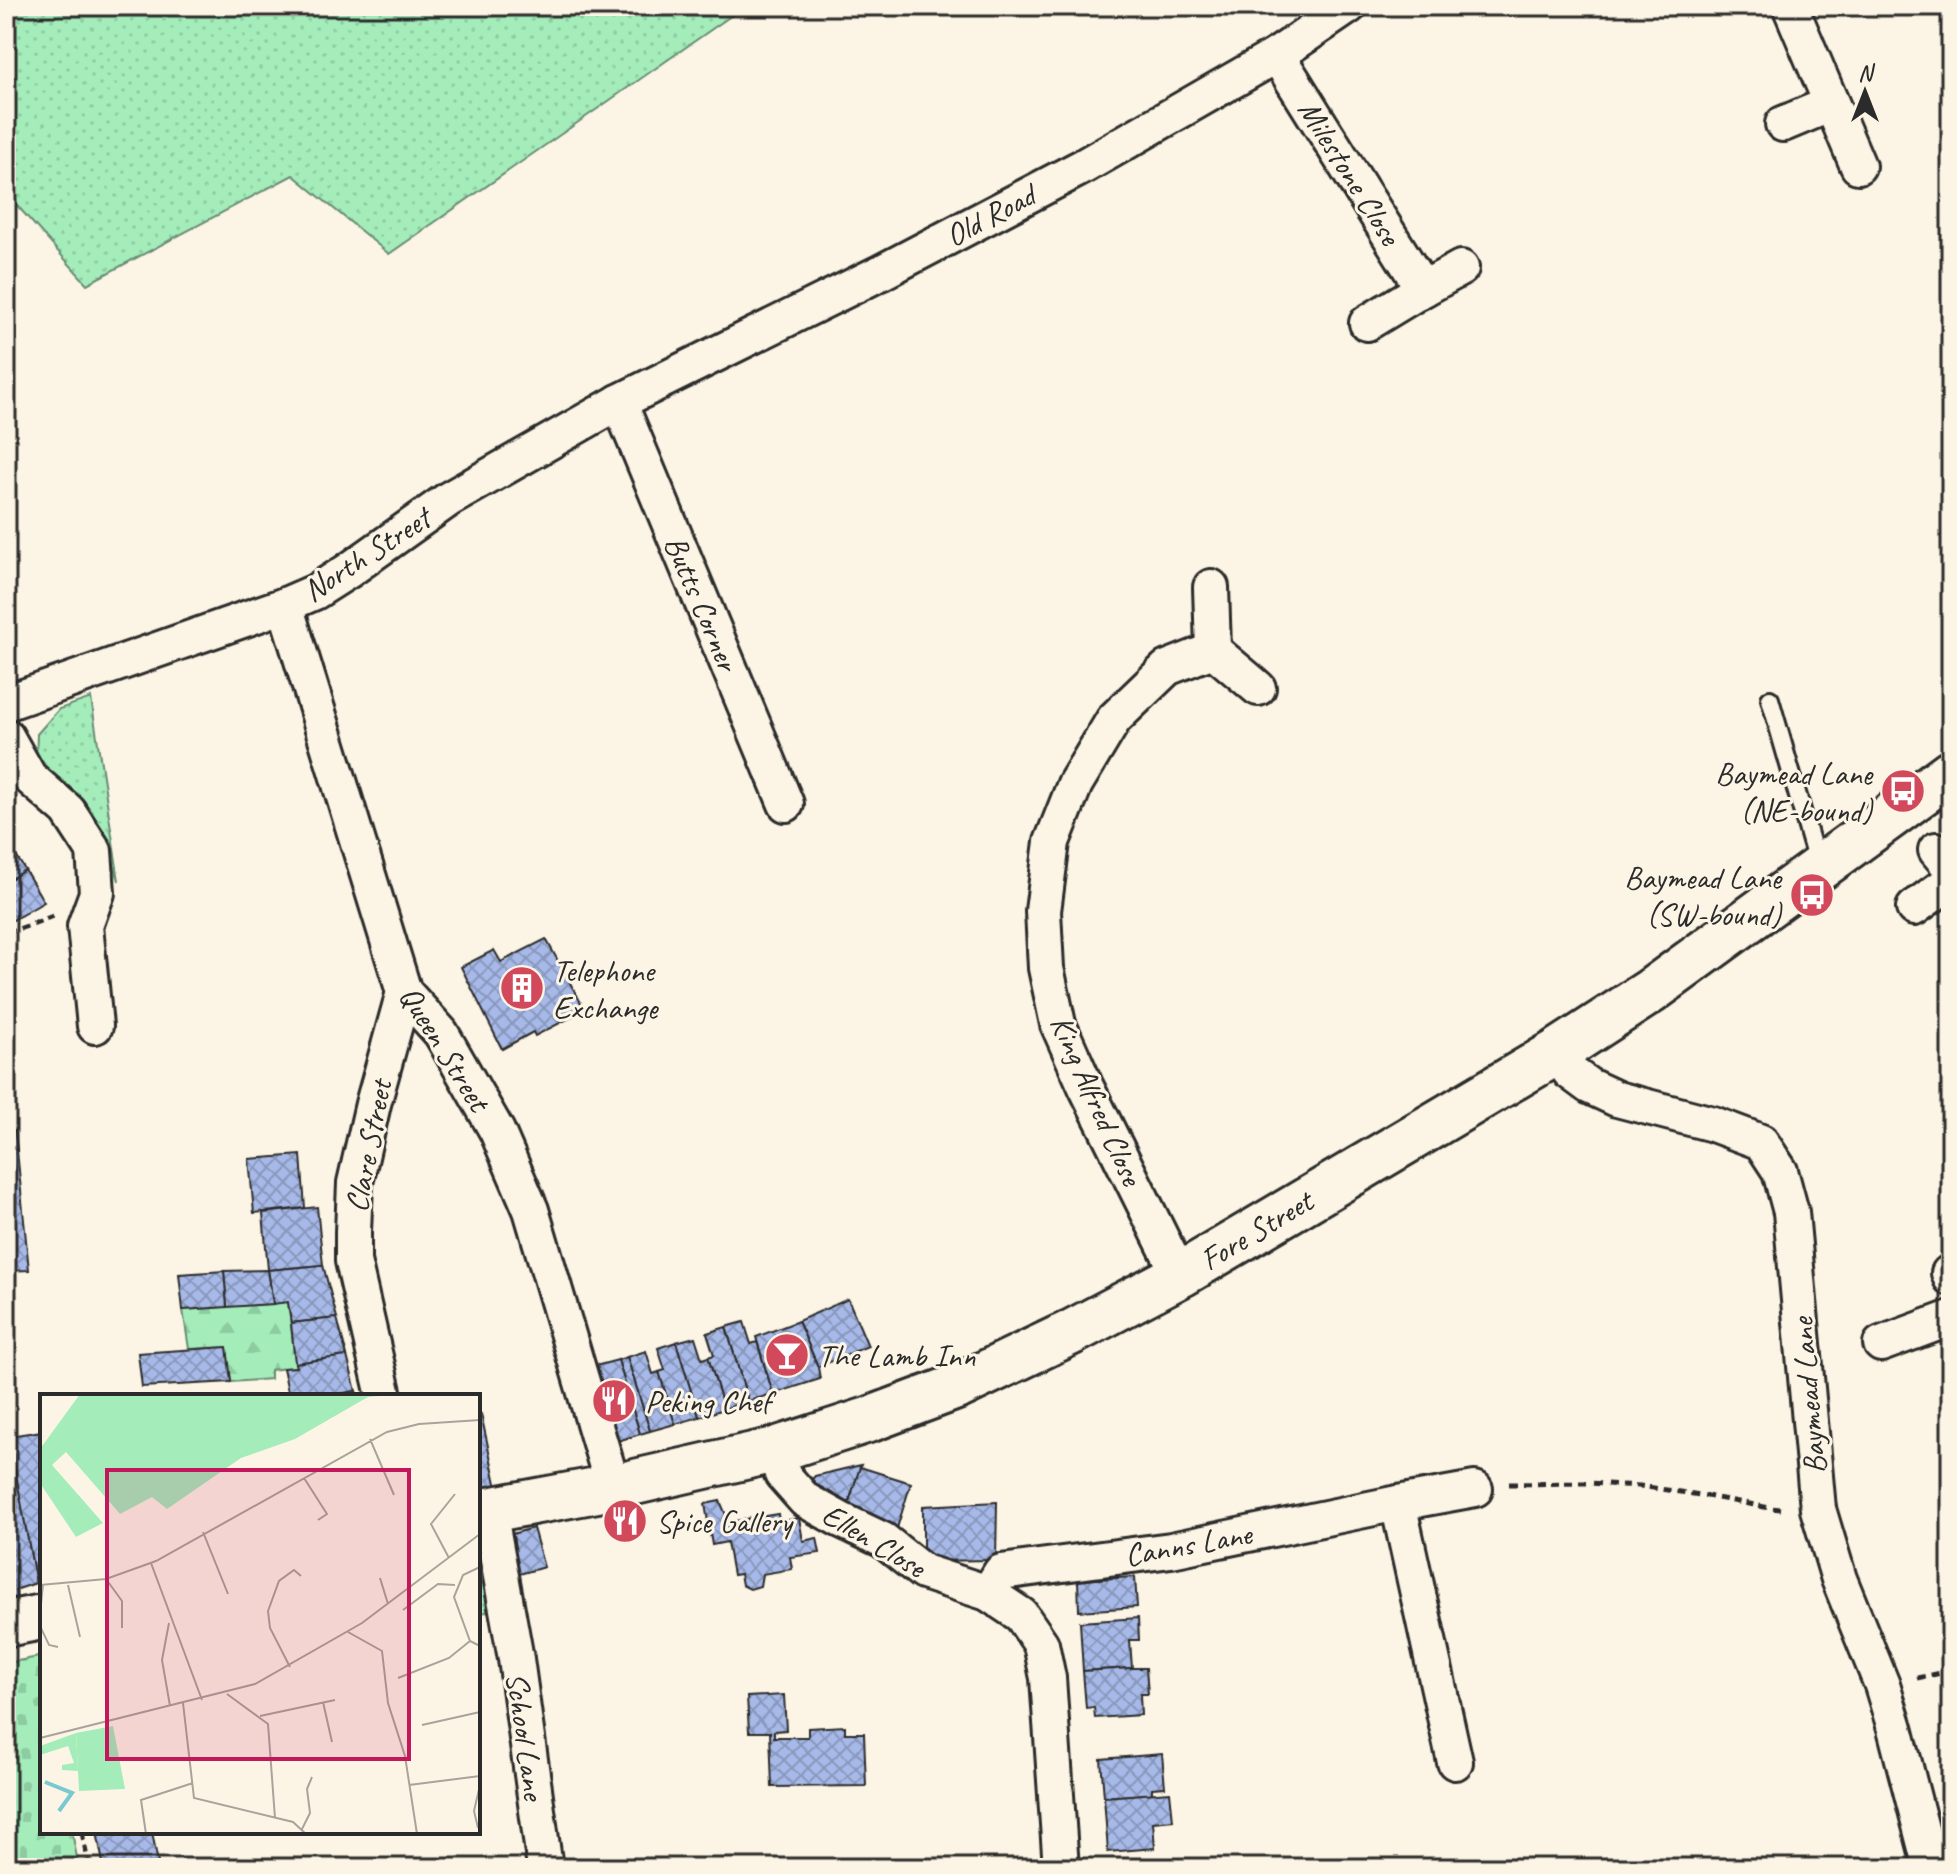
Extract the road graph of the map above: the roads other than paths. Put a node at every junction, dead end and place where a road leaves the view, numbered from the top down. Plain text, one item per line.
1 (1349, 6) edge
2 (1790, 6) edge
3 (1277, 55) junction
4 (1831, 104) junction
5 (1783, 124) dead end
6 (1858, 166) dead end
7 (1461, 268) dead end
8 (1423, 289) junction
9 (1367, 323) dead end
10 (619, 402) junction
11 (1211, 587) dead end
12 (285, 605) junction
13 (1213, 650) junction
14 (1258, 688) dead end
15 (1770, 699) dead end
16 (6, 703) edge
17 (6, 736) edge
18 (1951, 772) edge
19 (786, 804) dead end
20 (1819, 870) junction
21 (1951, 881) edge
22 (1914, 908) dead end
23 (404, 992) junction
24 (95, 1026) dead end
25 (1557, 1052) junction
26 (1182, 1274) junction
27 (1951, 1318) edge
28 (1881, 1344) dead end
29 (384, 1394) edge
30 (775, 1450) junction
31 (613, 1487) junction
32 (1475, 1489) road end
33 (1398, 1503) junction
34 (484, 1511) edge
35 (988, 1593) junction
36 (40, 1617) edge
37 (6, 1624) edge
38 (1455, 1762) dead end
39 (545, 1868) edge
40 (1061, 1868) edge
41 (1931, 1868) edge

1 - 3 street, Old Road
2 - 4 street
3 - 8 street, Milestone Close
3 - 10 street, Old Road
4 - 5 street
4 - 6 street
7 - 8 street
8 - 9 street
10 - 12 street, North Street
10 - 19 street, Butts Corner
11 - 13 street
12 - 16 street, North Street
12 - 23 street, Queen Street
13 - 14 street
13 - 26 street, King Alfred Close
15 - 20 lane
17 - 24 street
18 - 20 main road, Fore Street
20 - 25 main road, Fore Street
21 - 22 street
23 - 29 street, Clare Street
23 - 31 street, Queen Street
25 - 26 main road, Fore Street
25 - 41 street, Baymead Lane
26 - 30 main road, Fore Street
27 - 28 street
30 - 31 main road, Fore Street
30 - 35 street, Ellen Close
31 - 34 main road, Fore Street
32 - 33 street, Canns Lane
33 - 35 street, Canns Lane
33 - 38 street
34 - 39 street, School Lane
35 - 40 street, Ellen Close
36 - 37 main road

